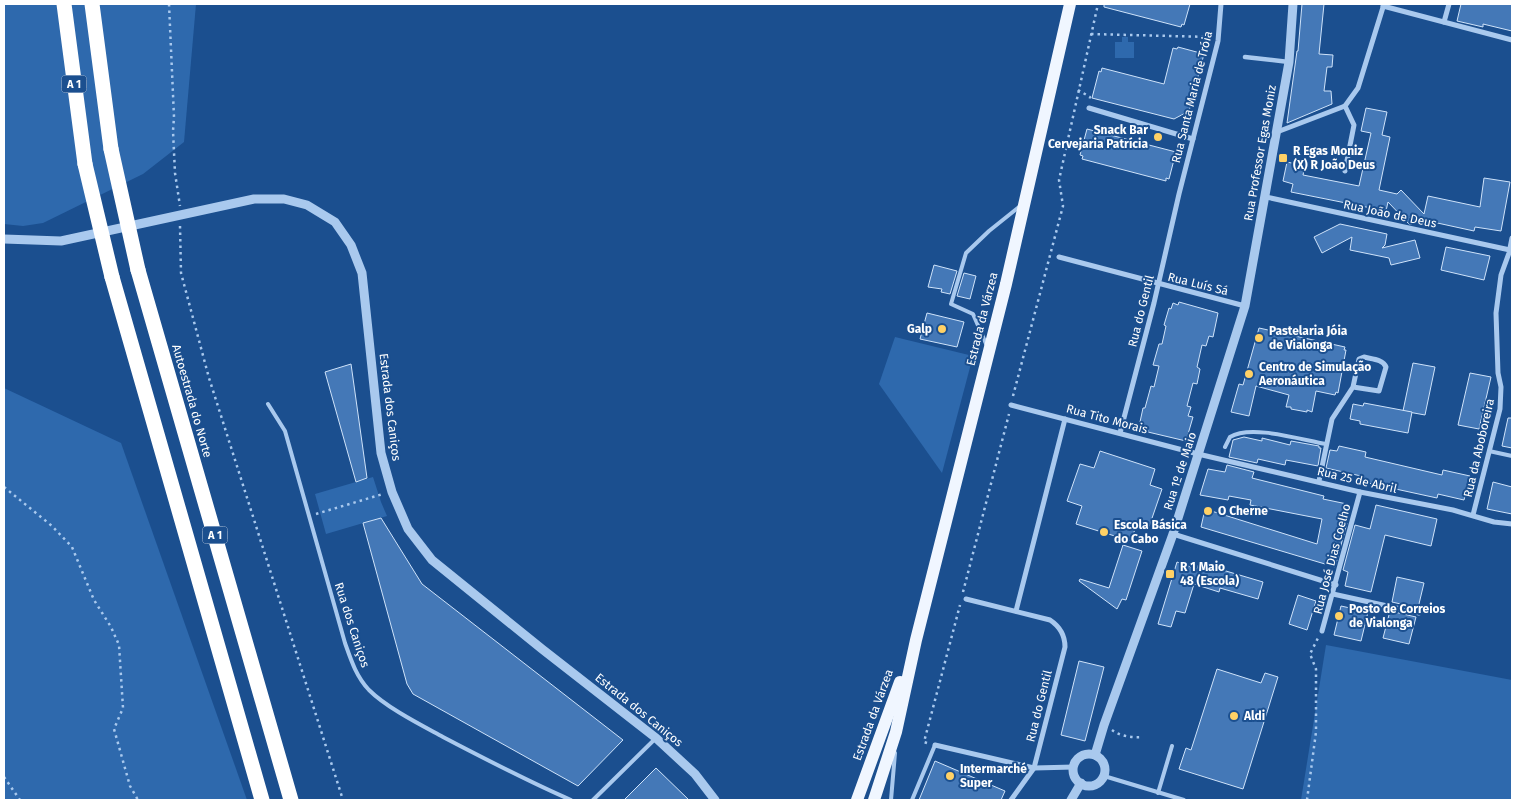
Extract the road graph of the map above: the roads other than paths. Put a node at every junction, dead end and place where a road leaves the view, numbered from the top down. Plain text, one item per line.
1 (64, 4) edge
2 (92, 4) edge
3 (1070, 4) edge
4 (1221, 4) edge
5 (1293, 4) edge
6 (1449, 4) edge
7 (1383, 5) edge
8 (1444, 22) junction
9 (1512, 40) edge
10 (1245, 57) dead end
11 (1289, 62) junction
12 (1345, 106) junction
13 (1090, 108) road end
14 (1277, 132) junction
15 (1193, 140) junction
16 (1345, 171) dead end
17 (1179, 194) joint
18 (1266, 197) junction
19 (1025, 202) junction
20 (1512, 238) edge
21 (4, 239) edge
22 (1510, 250) junction
23 (1059, 258) dead end
24 (1158, 284) junction
25 (1245, 306) junction
26 (988, 350) junction
27 (1353, 387) junction
28 (268, 404) dead end
29 (1011, 405) road end
30 (1065, 419) junction
31 (1120, 433) junction
32 (1326, 444) junction
33 (1225, 447) dead end
34 (1489, 451) junction
35 (1198, 454) junction
36 (1512, 456) edge
37 (1319, 481) junction
38 (1360, 492) junction
39 (1473, 516) junction
40 (1512, 524) edge
41 (1173, 534) junction
42 (1336, 585) junction
43 (1334, 594) junction
44 (966, 599) dead end
45 (1016, 611) junction
46 (1419, 613) dead end
47 (1322, 631) road end
48 (916, 640) junction
49 (896, 732) junction
50 (656, 738) junction
51 (935, 745) joint
52 (1172, 746) dead end
53 (1095, 755) junction
54 (1074, 767) junction
55 (1034, 768) junction
56 (1104, 776) junction
57 (1080, 783) junction
58 (1158, 793) junction
59 (262, 800) edge
60 (291, 800) edge
61 (570, 800) edge
62 (593, 800) edge
63 (715, 800) edge
64 (857, 800) edge
65 (874, 800) edge
66 (891, 800) edge
67 (912, 800) edge
68 (1011, 800) edge
69 (1071, 800) edge
70 (1184, 800) edge

1 - 59 highway, A 1, bridge
2 - 60 highway, Autoestrada do Norte / A 1, bridge
3 - 19 main road, Estrada da Várzea
4 - 15 street, Rua Santa Maria de Tróia
5 - 11 street, Rua Professor Egas Moniz
6 - 8 street
7 - 8 street
7 - 12 street
8 - 9 street
10 - 11 street
11 - 14 street, Rua Professor Egas Moniz
12 - 14 street
12 - 16 street
13 - 15 street
14 - 18 street, Rua Professor Egas Moniz
15 - 17 street, Rua Santa Maria de Tróia
17 - 24 street, Rua do Gentil
18 - 22 street, Rua João de Deus
18 - 25 street, Rua Professor Egas Moniz
19 - 26 main road, Estrada da Várzea
19 - 26 lane
20 - 22 street, Rua da Aboboreira
21 - 50 street, Estrada dos Caniços
22 - 34 street, Rua da Aboboreira
23 - 24 street, Rua Luís Sá
24 - 25 street, Rua Luís Sá
24 - 31 street, Rua do Gentil
25 - 35 street, Rua 1º de Maio
26 - 48 main road, Estrada da Várzea
27 - 27 street
27 - 32 street
28 - 61 lane, Rua dos Caniços
29 - 30 street, Rua Tito Morais
30 - 31 street, Rua Tito Morais
30 - 45 street
31 - 35 street, Rua Tito Morais
32 - 33 lane
32 - 37 street
34 - 36 lane
34 - 39 street, Rua da Aboboreira
35 - 37 street, Rua 25 de Abril
35 - 41 street, Rua 1º de Maio
37 - 38 street, Rua 25 de Abril
38 - 39 street, Rua 25 de Abril
38 - 42 street, Rua José Dias Coelho
39 - 40 street, Rua 25 de Abril
41 - 42 street
41 - 53 street, Rua 1º de Maio
42 - 43 street, Rua José Dias Coelho
43 - 46 street
43 - 47 street, Rua José Dias Coelho
44 - 45 street, Rua do Gentil
45 - 55 street, Rua do Gentil
48 - 49 main road, Estrada da Várzea
48 - 64 main road, Estrada da Várzea
49 - 65 main road, Estrada da Várzea
49 - 66 lane
50 - 62 lane
50 - 63 street, Estrada dos Caniços
51 - 55 street
51 - 67 lane
52 - 58 lane
53 - 54 street
53 - 56 street
54 - 55 street
54 - 57 street
55 - 68 street
56 - 57 street
56 - 58 lane
57 - 69 street
58 - 70 lane

